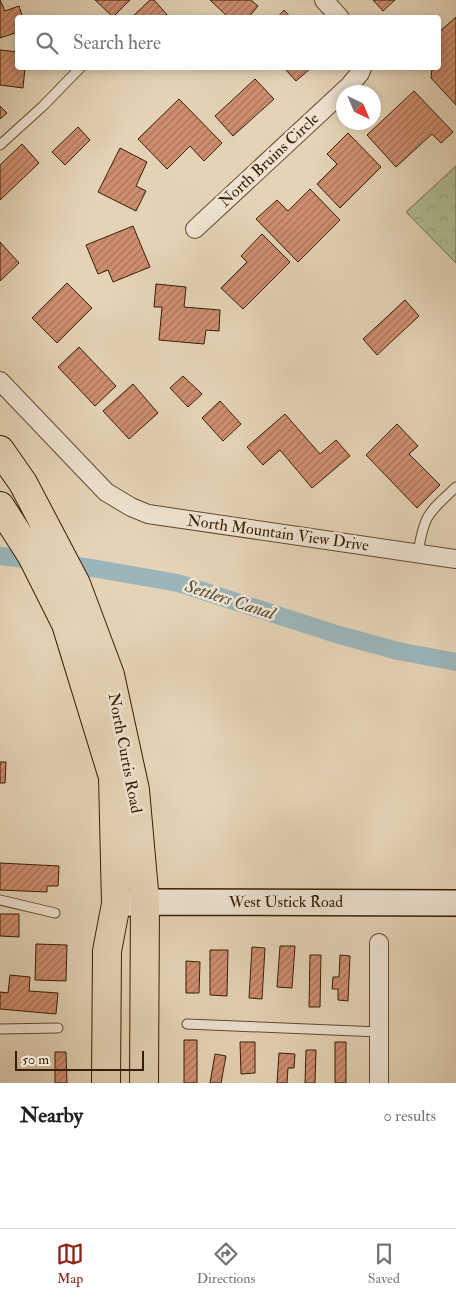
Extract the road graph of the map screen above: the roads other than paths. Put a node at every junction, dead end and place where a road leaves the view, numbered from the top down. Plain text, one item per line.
1 (324, 0) edge
2 (337, 15) edge
3 (78, 70) edge
4 (361, 70) edge
5 (0, 145) edge
6 (195, 229) dead end
7 (0, 381) edge
8 (0, 450) edge
9 (456, 487) edge
10 (2, 508) edge
11 (418, 553) junction
12 (456, 560) edge
13 (76, 619) junction
14 (0, 900) edge
15 (145, 902) junction
16 (456, 903) edge
17 (116, 904) junction
18 (55, 913) dead end
19 (379, 943) dead end
20 (187, 1024) dead end
21 (58, 1028) dead end
22 (0, 1029) edge
23 (379, 1032) junction
24 (106, 1083) edge
25 (144, 1083) edge
26 (378, 1083) edge

1 - 2 street
3 - 5 lane
4 - 6 street, North Bruins Circle
7 - 11 street, North Mountain View Drive
8 - 13 main road, North Curtis Road
9 - 11 lane
10 - 13 main road, North Curtis Road
11 - 12 street, North Mountain View Drive
13 - 15 main road, North Curtis Road
13 - 17 main road, North Curtis Road
14 - 18 lane
15 - 16 main road, West Ustick Road
15 - 17 main road, West Ustick Road
15 - 25 main road, North Curtis Road
17 - 24 main road, North Curtis Road
19 - 23 street
20 - 23 lane
21 - 22 lane
23 - 26 street

